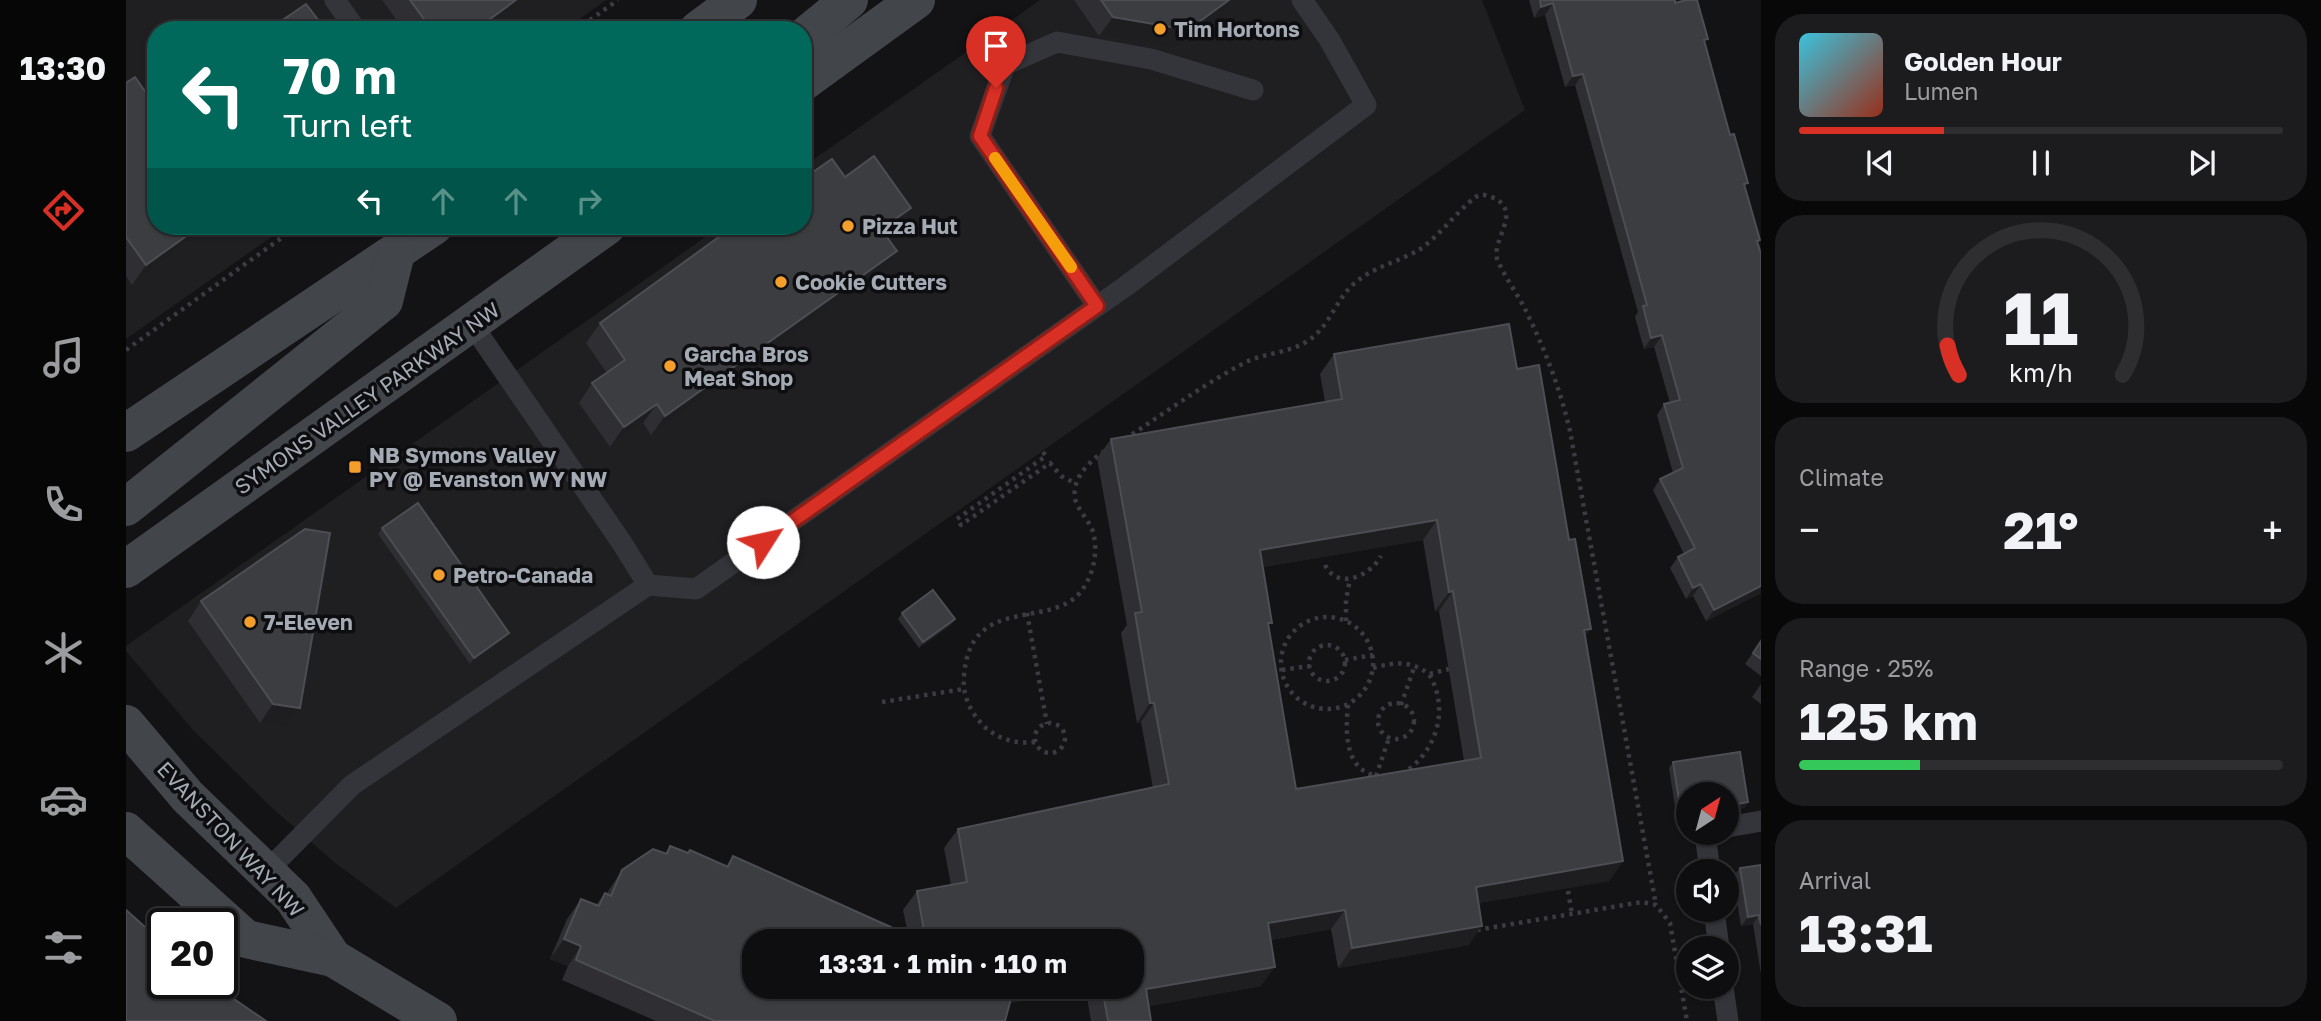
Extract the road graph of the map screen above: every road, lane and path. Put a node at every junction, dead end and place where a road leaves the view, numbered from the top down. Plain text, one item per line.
1 (335, 0) edge
2 (618, 0) edge
3 (738, 0) edge
4 (849, 0) edge
5 (916, 0) edge
6 (1302, 0) edge
7 (350, 21) edge
8 (589, 21) edge
9 (710, 21) edge
10 (812, 31) edge
11 (812, 75) edge
12 (1253, 90) dead end
13 (286, 235) edge
14 (421, 235) edge
15 (594, 235) edge
16 (396, 253) junction
17 (1097, 306) junction
18 (471, 323) junction
19 (126, 350) edge
20 (179, 396) junction
21 (126, 407) edge
22 (126, 433) edge
23 (1122, 440) edge
24 (1111, 447) edge
25 (1043, 452) dead end
26 (1075, 483) junction
27 (126, 507) edge
28 (1381, 556) edge
29 (1325, 565) edge
30 (126, 569) edge
31 (1350, 579) junction
32 (648, 585) junction
33 (1027, 613) junction
34 (1346, 621) junction
35 (1373, 655) junction
36 (1345, 660) junction
37 (1415, 665) junction
38 (1310, 666) junction
39 (1373, 668) junction
40 (1448, 669) dead end
41 (1282, 670) junction
42 (1429, 674) junction
43 (964, 689) junction
44 (882, 702) dead end
45 (1348, 704) junction
46 (1401, 705) junction
47 (126, 724) edge
48 (1047, 724) junction
49 (1389, 738) junction
50 (1035, 742) junction
51 (1376, 776) junction
52 (1389, 777) edge
53 (1398, 777) edge
54 (1761, 821) edge
55 (1740, 825) edge
56 (126, 831) edge
57 (266, 872) junction
58 (1568, 891) edge
59 (1656, 905) junction
60 (1572, 914) junction
61 (1469, 931) edge
62 (333, 958) junction
63 (1725, 999) edge
64 (438, 1021) edge
65 (1687, 1021) edge
66 (1728, 1021) edge

1 - 7 lane
2 - 8 path
3 - 9 main road
4 - 10 main road
5 - 11 main road
6 - 17 lane
12 - 17 lane
13 - 19 path
14 - 16 main road
15 - 18 main road, SYMONS VALLEY PARKWAY NW
16 - 20 main road
16 - 27 main road
17 - 32 lane
18 - 30 main road, SYMONS VALLEY PARKWAY NW
18 - 32 lane
20 - 21 main road
20 - 22 main road
23 - 59 path
24 - 26 path
25 - 26 path
26 - 33 path
28 - 31 path
29 - 31 path
31 - 34 path
32 - 57 lane
33 - 43 path
33 - 48 path
34 - 35 path
34 - 41 path
35 - 36 path
35 - 39 path
36 - 38 path
36 - 38 path
37 - 39 path
37 - 42 path
37 - 46 path
38 - 41 path
39 - 45 path
40 - 42 path
41 - 45 path
42 - 53 path
43 - 44 path
43 - 50 path
45 - 51 path
46 - 49 path
46 - 49 path
47 - 57 main road, EVANSTON WAY NW
48 - 50 path
48 - 50 path
49 - 51 path
51 - 52 path
54 - 55 lane
56 - 62 main road, EVANSTON WAY NW
57 - 62 main road, EVANSTON WAY NW
58 - 60 path
59 - 60 path
59 - 65 path
60 - 61 path
62 - 64 main road, EVANSTON WAY NW
63 - 66 lane

